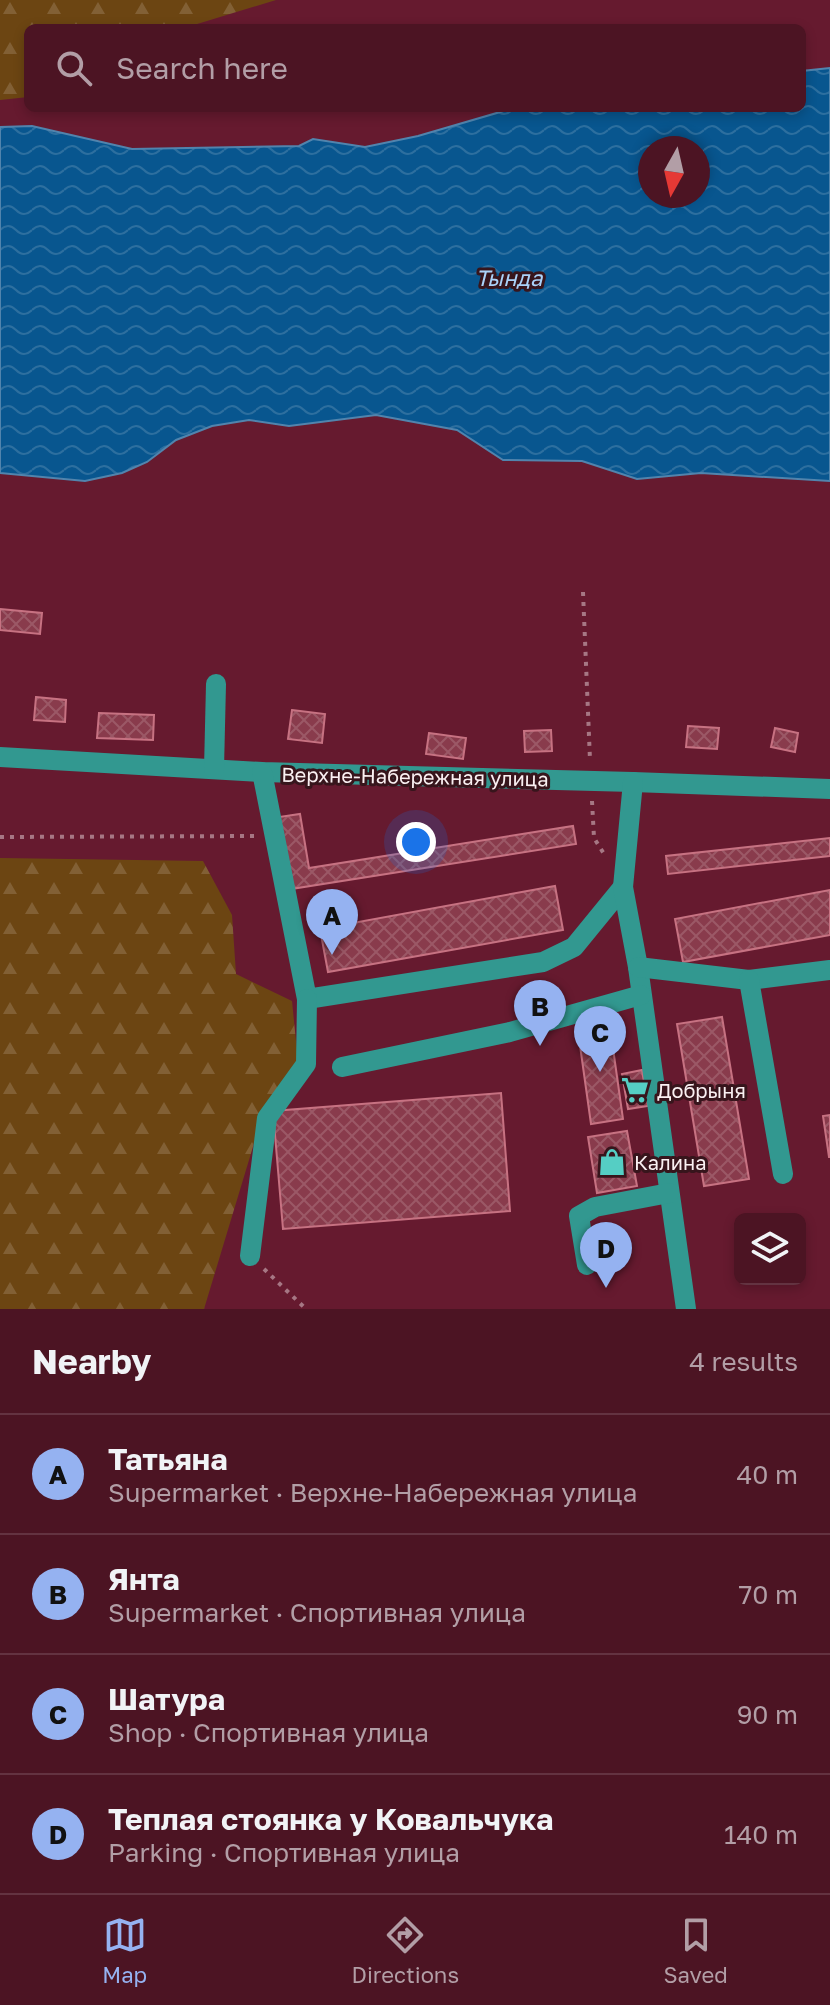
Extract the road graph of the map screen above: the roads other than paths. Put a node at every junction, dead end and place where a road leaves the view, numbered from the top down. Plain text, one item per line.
1 (216, 684) dead end
2 (0, 757) edge
3 (214, 769) junction
4 (262, 772) junction
5 (633, 782) junction
6 (830, 789) edge
7 (623, 887) junction
8 (638, 967) junction
9 (830, 970) edge
10 (749, 980) junction
11 (641, 995) junction
12 (307, 999) junction
13 (342, 1067) dead end
14 (783, 1174) dead end
15 (669, 1193) junction
16 (250, 1256) road end
17 (587, 1265) dead end
18 (686, 1309) edge

1 - 3 street
2 - 3 street, Верхне-Набережная улица
3 - 4 street, Верхне-Набережная улица
4 - 5 street, Верхне-Набережная улица
4 - 12 street
5 - 6 street, Верхне-Набережная улица
5 - 7 street
7 - 8 street
7 - 12 street
8 - 10 street
8 - 11 street
9 - 10 street
10 - 14 street
11 - 13 street
11 - 15 street
12 - 16 street
15 - 17 street
15 - 18 street

